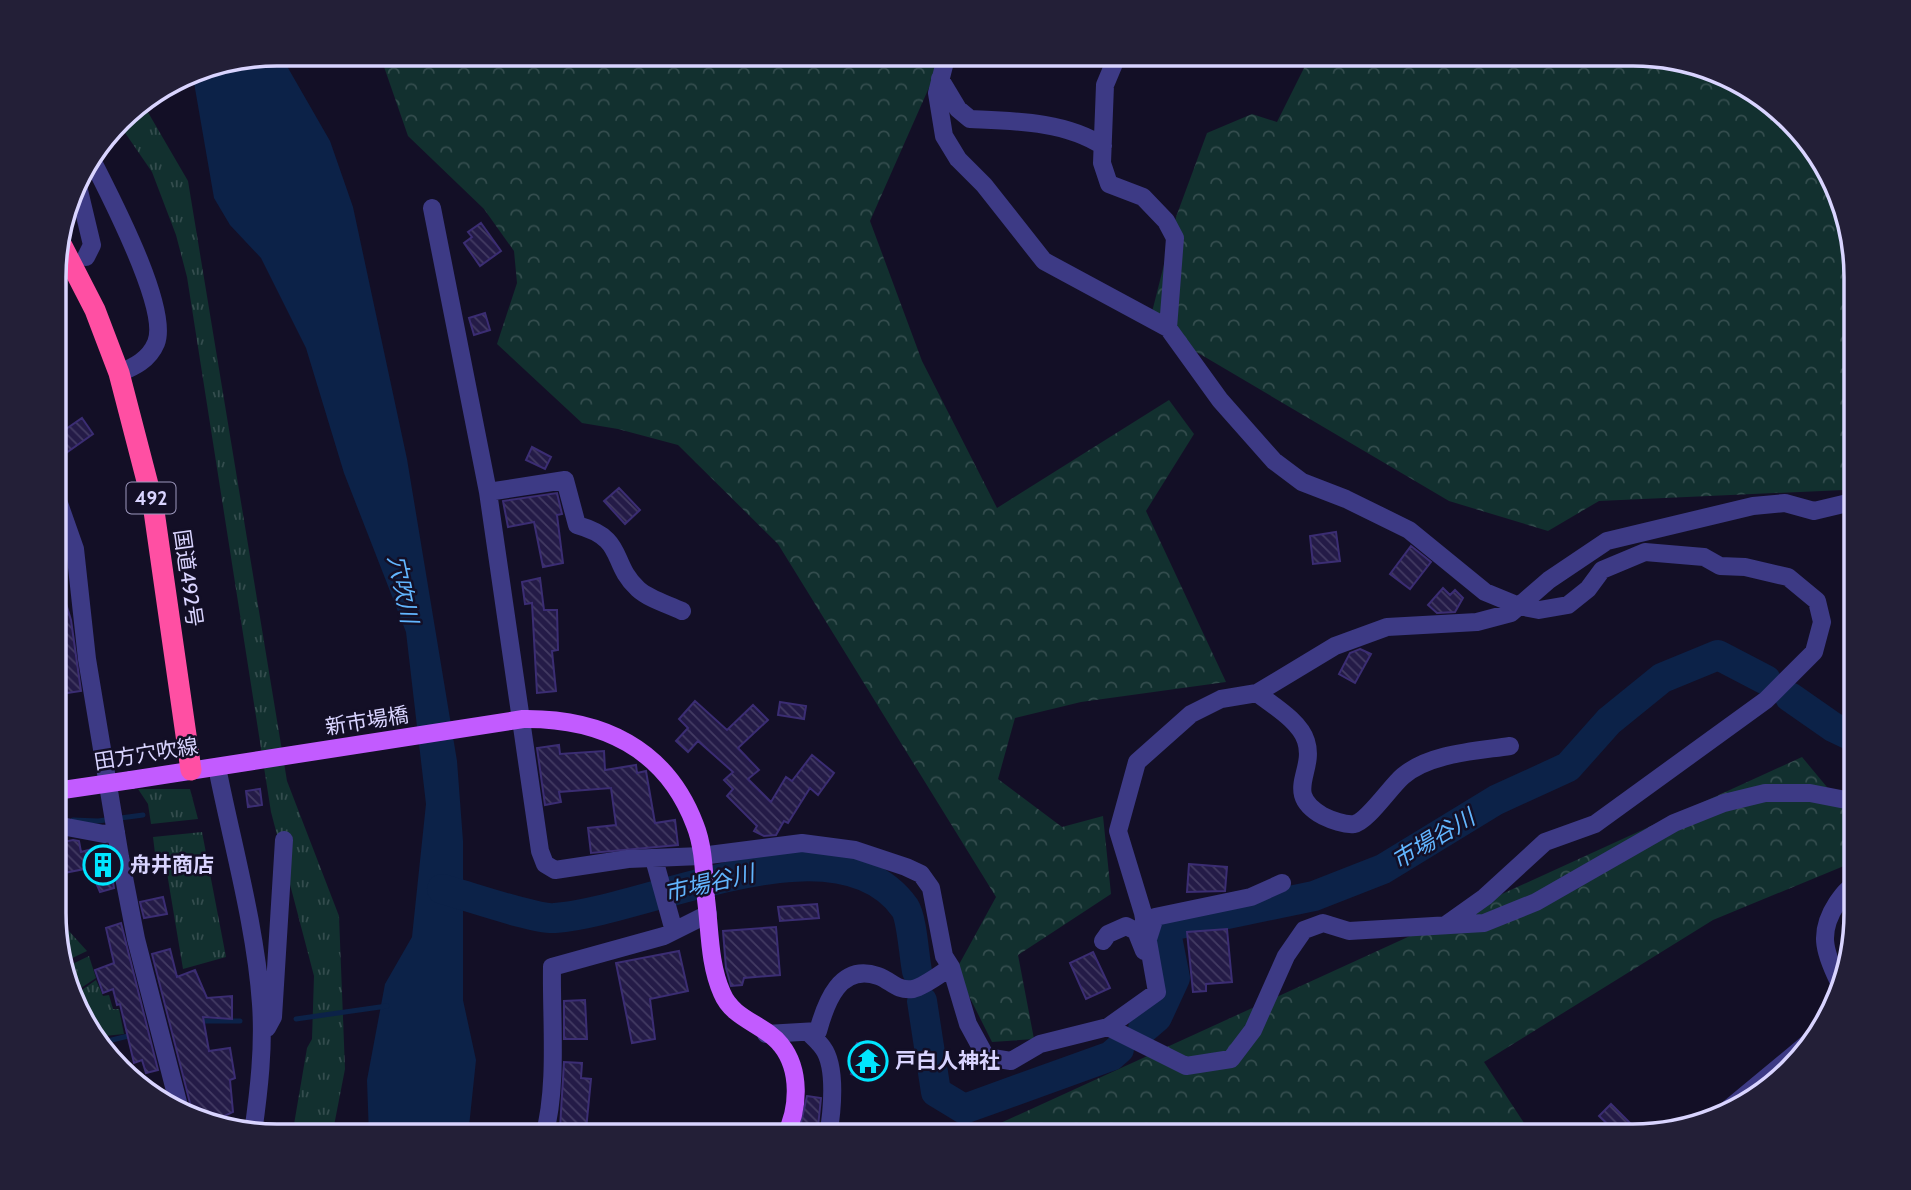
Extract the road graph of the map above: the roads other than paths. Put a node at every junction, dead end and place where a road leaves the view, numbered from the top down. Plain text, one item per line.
1 (1113, 66) edge
2 (943, 67) edge
3 (940, 79) junction
4 (1103, 146) junction
5 (96, 170) edge
6 (82, 201) edge
7 (432, 208) dead end
8 (68, 257) edge
9 (86, 257) dead end
10 (1168, 328) junction
11 (119, 373) junction
12 (488, 492) junction
13 (1844, 504) edge
14 (67, 526) edge
15 (1519, 606) junction
16 (682, 611) dead end
17 (1257, 693) junction
18 (523, 719) junction
19 (1510, 746) dead end
20 (242, 763) joint
21 (191, 770) junction
22 (219, 777) dead end
23 (67, 789) edge
24 (1844, 800) edge
25 (67, 827) edge
26 (116, 830) junction
27 (284, 840) dead end
28 (702, 861) junction
29 (656, 865) junction
30 (1282, 883) dead end
31 (1844, 897) edge
32 (707, 908) junction
33 (672, 924) junction
34 (1447, 924) junction
35 (1148, 939) junction
36 (1103, 941) dead end
37 (951, 967) junction
38 (1154, 973) junction
39 (1835, 973) edge
40 (1108, 1027) junction
41 (807, 1032) junction
42 (766, 1034) junction
43 (262, 1038) junction
44 (177, 1098) edge
45 (254, 1122) edge
46 (545, 1124) edge
47 (792, 1124) edge
48 (830, 1124) edge

1 - 4 street
2 - 3 street
3 - 4 street
3 - 10 street
4 - 10 street
5 - 11 street
6 - 9 street
7 - 12 street
8 - 11 highway, 国道492号 / 492
10 - 15 street
11 - 21 highway, 国道492号 / 492
12 - 16 street
12 - 18 street
13 - 15 street
14 - 26 street
15 - 17 street
15 - 34 street
17 - 19 street
17 - 35 street
18 - 20 main road, 新市場橋
18 - 28 main road
18 - 29 street
20 - 21 main road, 田方穴吹線
21 - 23 main road, 田方穴吹線, bridge
22 - 43 street
24 - 34 street
25 - 26 street
26 - 44 street
27 - 43 street
28 - 29 street
28 - 32 main road
28 - 37 street
29 - 33 street
30 - 35 street
31 - 39 street
32 - 33 street
32 - 42 main road
33 - 46 street
34 - 40 street
35 - 38 street
36 - 38 street
37 - 40 street
37 - 41 street
38 - 40 street
41 - 42 street
41 - 48 street
42 - 47 main road
43 - 45 street

